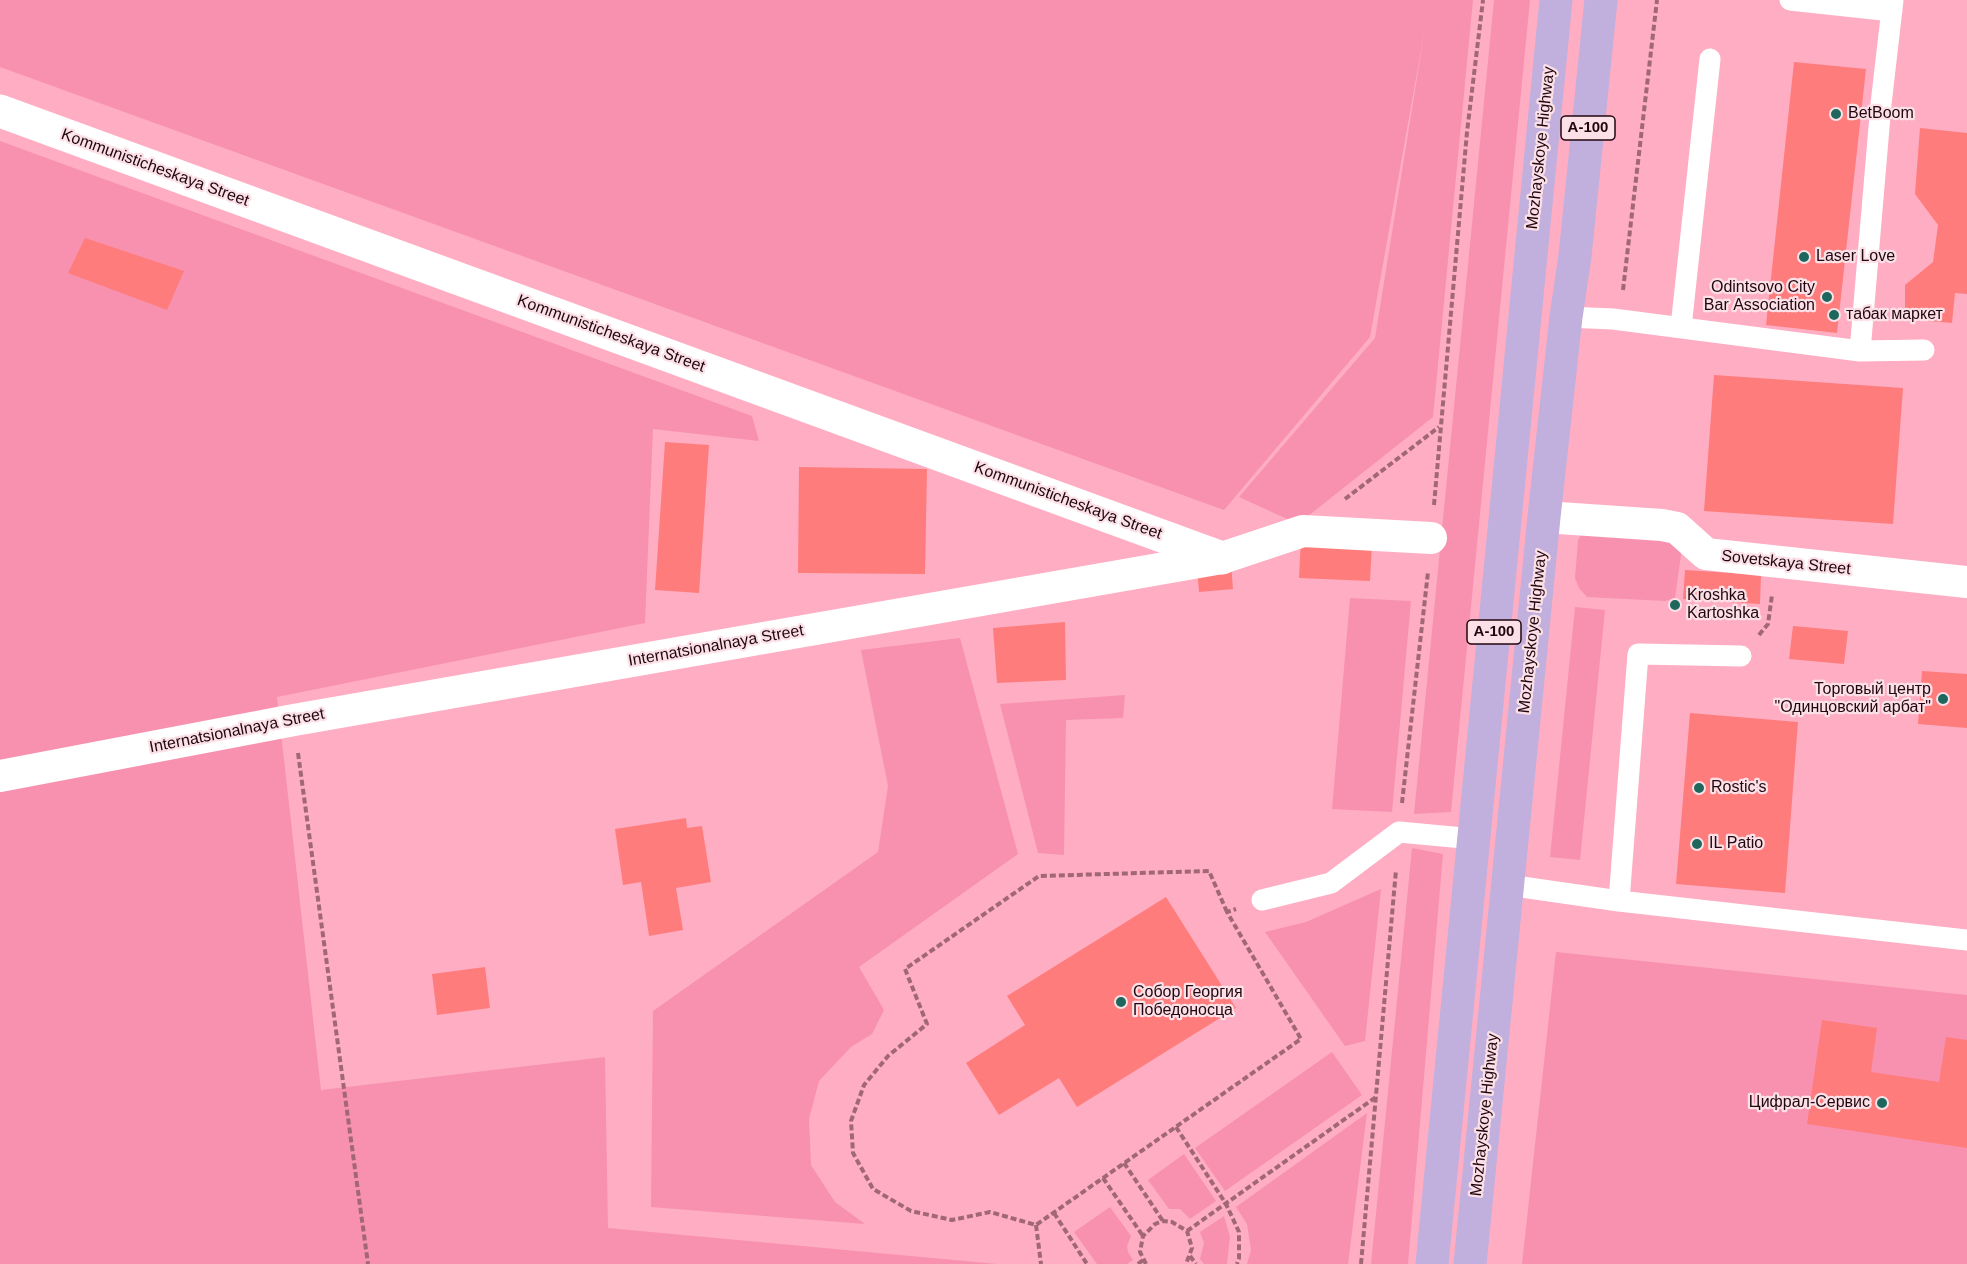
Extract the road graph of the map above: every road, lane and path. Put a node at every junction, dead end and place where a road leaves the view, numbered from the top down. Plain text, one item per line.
1 (1483, 0) edge
2 (1556, 0) edge
3 (1601, 0) edge
4 (1790, 0) edge
5 (1892, 5) edge
6 (1710, 59) dead end
7 (0, 111) edge
8 (1566, 317) junction
9 (1681, 327) junction
10 (1924, 350) dead end
11 (1860, 351) junction
12 (1439, 427) junction
13 (1544, 517) junction
14 (1303, 531) junction
15 (1431, 538) junction
16 (1222, 558) junction
17 (1967, 582) edge
18 (1773, 590) dead end
19 (1741, 656) joint
20 (294, 720) junction
21 (0, 776) edge
22 (1399, 832) junction
23 (1474, 839) junction
24 (1508, 885) junction
25 (1262, 900) joint
26 (1619, 901) junction
27 (1227, 912) junction
28 (1967, 940) edge
29 (1377, 1096) junction
30 (1176, 1127) junction
31 (1124, 1164) junction
32 (1104, 1178) junction
33 (1226, 1204) junction
34 (1054, 1213) junction
35 (1163, 1221) junction
36 (1036, 1225) junction
37 (1187, 1232) junction
38 (1143, 1236) junction
39 (1190, 1256) junction
40 (1144, 1262) edge
41 (368, 1264) edge
42 (1041, 1264) edge
43 (1087, 1264) edge
44 (1138, 1264) edge
45 (1186, 1264) edge
46 (1196, 1264) edge
47 (1237, 1264) edge
48 (1361, 1264) edge
49 (1432, 1264) edge
50 (1470, 1264) edge

1 - 12 path
2 - 23 main road, Mozhayskoye Highway / А-100
3 - 8 main road, Mozhayskoye Highway / А-100
4 - 5 lane
5 - 11 lane
6 - 9 lane
7 - 16 street, Kommunisticheskaya Street
8 - 9 lane
8 - 13 main road, Mozhayskoye Highway / А-100
9 - 11 lane
10 - 11 lane
12 - 14 path
12 - 15 path
13 - 17 street, Sovetskaya Street
13 - 24 main road, Mozhayskoye Highway / А-100
14 - 15 street, Internatsionalnaya Street
14 - 16 street, Internatsionalnaya Street
15 - 22 path
16 - 20 street, Internatsionalnaya Street
18 - 19 path
19 - 26 lane
20 - 21 street, Internatsionalnaya Street
20 - 41 path
22 - 23 lane
22 - 25 lane
22 - 29 path
23 - 49 main road, Mozhayskoye Highway / А-100
24 - 26 lane
24 - 50 main road, Mozhayskoye Highway / А-100
25 - 27 path
26 - 28 lane
27 - 30 path
27 - 36 path
29 - 33 path
29 - 48 path
30 - 31 path
30 - 33 path
31 - 32 path
31 - 35 path
32 - 34 path
32 - 38 path
33 - 37 path
33 - 47 path
34 - 36 path
34 - 43 path
35 - 37 path
35 - 38 path
36 - 42 path
37 - 39 path
38 - 40 path
39 - 45 path
39 - 46 path
40 - 44 path

